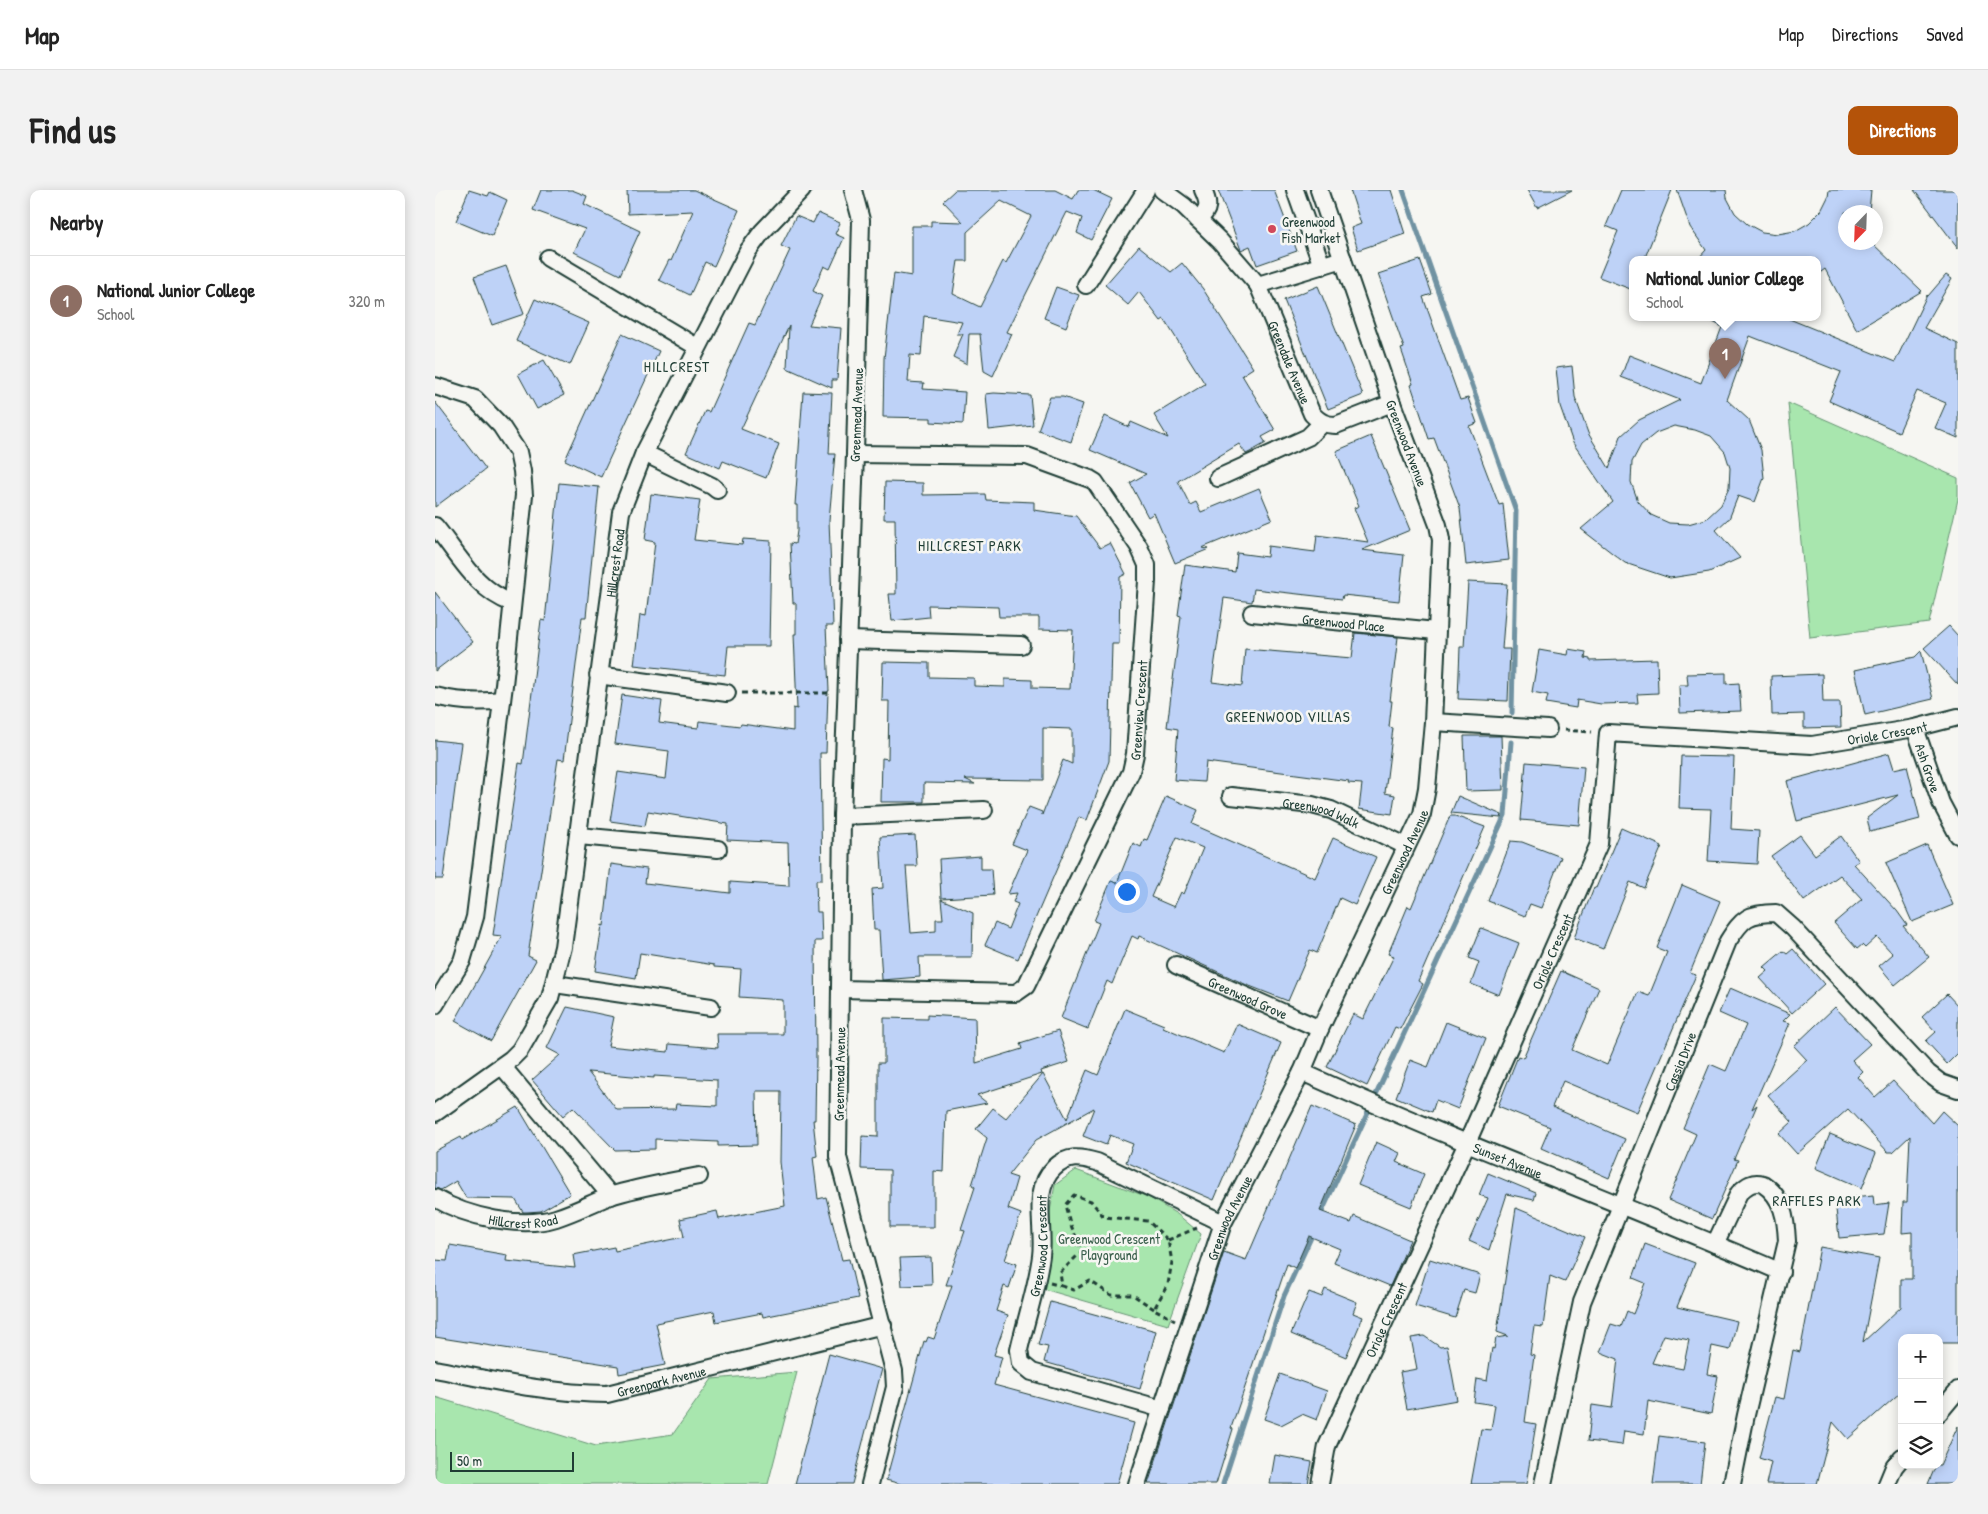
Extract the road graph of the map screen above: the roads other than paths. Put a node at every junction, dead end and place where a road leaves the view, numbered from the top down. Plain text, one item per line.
1 (802, 190) edge
2 (853, 190) edge
3 (1146, 190) edge
4 (1162, 190) edge
5 (1203, 190) edge
6 (1295, 190) edge
7 (1319, 190) edge
8 (1199, 220) junction
9 (548, 258) dead end
10 (1343, 259) junction
11 (1322, 266) junction
12 (1086, 285) dead end
13 (1258, 285) junction
14 (697, 347) junction
15 (435, 386) edge
16 (1392, 404) junction
17 (1322, 423) junction
18 (644, 453) junction
19 (855, 454) junction
20 (1218, 478) dead end
21 (717, 490) dead end
22 (437, 531) edge
23 (512, 603) junction
24 (1252, 614) dead end
25 (1436, 631) junction
26 (848, 640) junction
27 (1021, 645) dead end
28 (599, 675) junction
29 (727, 693) road end
30 (435, 696) edge
31 (502, 700) junction
32 (1958, 717) edge
33 (1433, 722) junction
34 (1915, 728) junction
35 (1548, 730) road end
36 (1231, 796) dead end
37 (984, 810) dead end
38 (842, 816) junction
39 (1958, 835) edge
40 (579, 836) junction
41 (1406, 846) junction
42 (718, 849) dead end
43 (1176, 965) dead end
44 (555, 984) junction
45 (840, 989) junction
46 (435, 1005) edge
47 (711, 1007) dead end
48 (1320, 1029) junction
49 (502, 1066) junction
50 (1302, 1072) junction
51 (1958, 1089) edge
52 (435, 1113) edge
53 (1467, 1143) junction
54 (699, 1176) dead end
55 (611, 1196) junction
56 (435, 1198) edge
57 (1622, 1205) junction
58 (1223, 1223) junction
59 (1715, 1244) junction
60 (1781, 1272) junction
61 (883, 1325) junction
62 (435, 1369) edge
63 (1958, 1390) edge
64 (1943, 1408) edge
65 (1162, 1409) junction
66 (1898, 1462) edge
67 (870, 1484) edge
68 (1137, 1484) edge
69 (1320, 1484) edge
70 (1543, 1484) edge
71 (1732, 1484) edge
72 (1887, 1484) edge

1 - 14 street, Hillcrest Road
2 - 19 street, Greenmead Avenue
3 - 12 street
4 - 8 street, Greendale Avenue
5 - 8 street
6 - 11 street
7 - 10 street, Greenwood Avenue
8 - 13 street, Greendale Avenue
9 - 14 street
10 - 11 street
10 - 16 street, Greenwood Avenue
11 - 13 street
13 - 17 street, Greendale Avenue
14 - 18 street, Hillcrest Road
15 - 23 street
16 - 17 street
16 - 25 street, Greenwood Avenue
17 - 20 street
18 - 21 street
18 - 28 street, Hillcrest Road
19 - 26 street, Greenmead Avenue
19 - 45 street, Greenview Crescent
22 - 23 street
23 - 31 street
24 - 25 street, Greenwood Place
25 - 33 street, Greenwood Avenue
26 - 27 street
26 - 38 street, Greenmead Avenue
28 - 29 street
28 - 40 street, Hillcrest Road
30 - 31 street
31 - 46 street
32 - 34 street, Oriole Crescent
33 - 35 street
33 - 41 street, Greenwood Avenue
34 - 39 street, Ash Grove
34 - 53 street, Oriole Crescent
36 - 41 street, Greenwood Walk
37 - 38 street
38 - 45 street, Greenmead Avenue
40 - 42 street
40 - 44 street, Hillcrest Road
41 - 48 street, Greenwood Avenue
43 - 48 street, Greenwood Grove
44 - 47 street
44 - 49 street, Hillcrest Road
45 - 61 street, Greenmead Avenue
48 - 50 street, Greenwood Avenue
49 - 52 street, Hillcrest Road
49 - 55 street
50 - 53 street, Sunset Avenue
50 - 58 street, Greenwood Avenue
51 - 57 street, Cassia Drive
53 - 57 street, Sunset Avenue
53 - 69 street, Oriole Crescent
54 - 55 street, Hillcrest Road
55 - 56 street, Hillcrest Road
57 - 59 street, Sunset Avenue
57 - 70 street, Cassia Drive
58 - 65 street, Greenwood Avenue
58 - 65 street, Greenwood Crescent
59 - 60 street, Sunset Avenue
59 - 60 street
60 - 71 street
61 - 62 street, Greenpark Avenue
61 - 67 street, Greenmead Avenue
63 - 64 street
65 - 68 street, Greenwood Avenue
66 - 72 street

